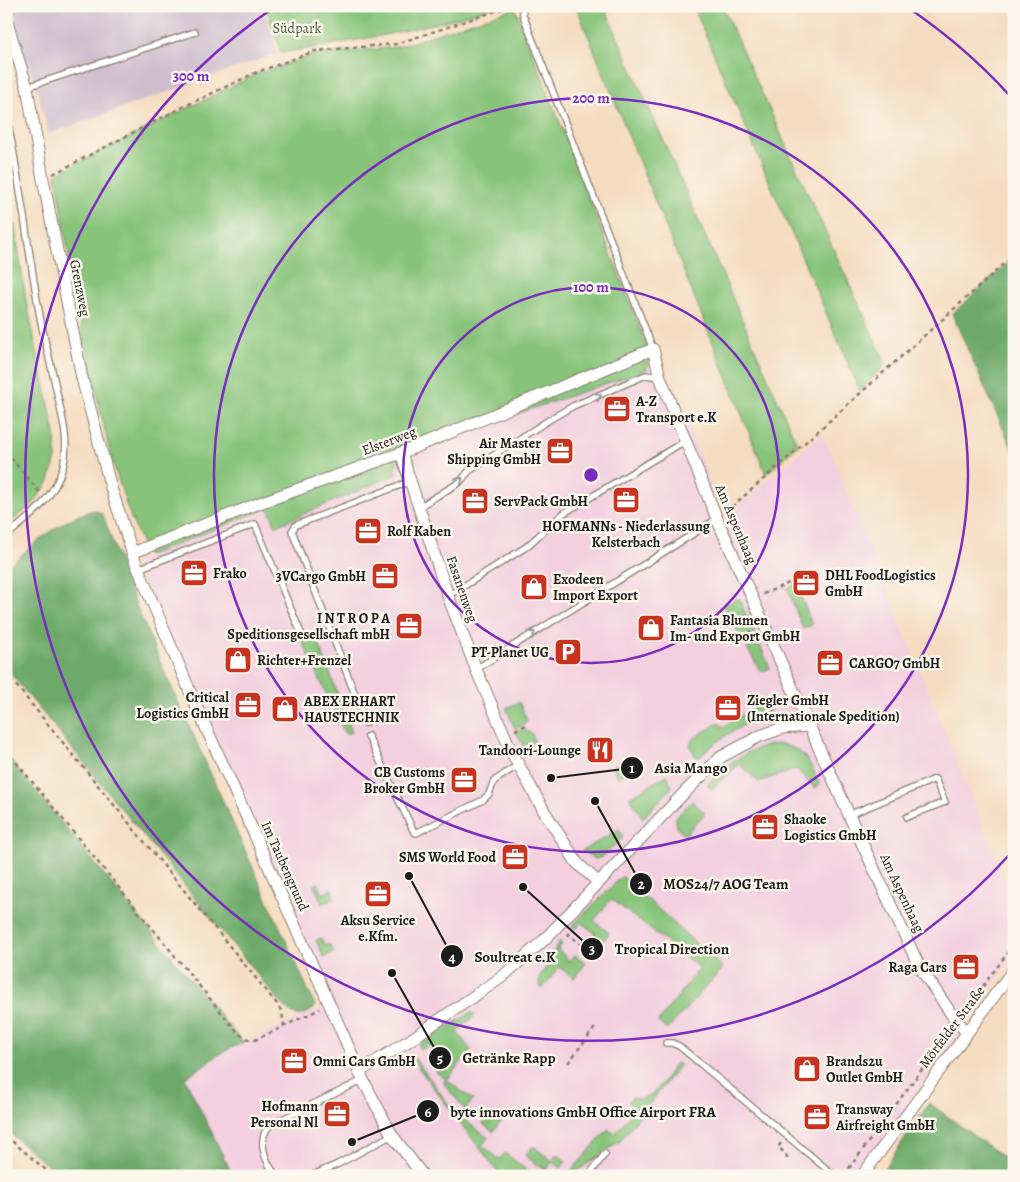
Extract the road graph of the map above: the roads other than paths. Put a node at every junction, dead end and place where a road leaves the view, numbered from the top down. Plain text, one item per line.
1 (522, 6) edge
2 (6, 19) edge
3 (195, 32) dead end
4 (27, 87) junction
5 (6, 114) edge
6 (653, 348) junction
7 (660, 377) junction
8 (686, 441) junction
9 (401, 453) junction
10 (411, 481) junction
11 (419, 507) junction
12 (717, 519) junction
13 (6, 536) edge
14 (135, 561) junction
15 (448, 596) junction
16 (301, 633) dead end
17 (476, 668) junction
18 (366, 723) dead end
19 (808, 726) junction
20 (368, 736) dead end
21 (518, 765) junction
22 (849, 814) junction
23 (907, 817) dead end
24 (598, 882) junction
25 (1014, 969) edge
26 (967, 1032) junction
27 (666, 1043) dead end
28 (361, 1076) junction
29 (392, 1135) junction
30 (604, 1154) dead end
31 (277, 1176) edge
32 (311, 1176) edge
33 (423, 1176) edge
34 (588, 1176) edge
35 (835, 1176) edge
36 (862, 1176) edge

1 - 6 lane, Am Aspenhaag
2 - 4 street, Grenzweg
3 - 4 lane
4 - 14 street, Grenzweg
5 - 13 lane
6 - 7 street, Am Aspenhaag
6 - 9 street, Elsterweg
7 - 8 street, Am Aspenhaag
11 -> 7 lane
8 - 12 street, Am Aspenhaag
8 - 15 lane
9 - 10 street, Fasanenweg
9 - 14 street, Elsterweg
10 - 11 street, Fasanenweg
10 - 18 lane
11 - 15 street, Fasanenweg
17 -> 12 lane
12 - 19 street, Am Aspenhaag
14 - 16 lane
14 - 28 street, Im Taubengrund
15 - 17 street, Fasanenweg
17 - 21 street, Fasanenweg
19 - 22 street, Am Aspenhaag
19 - 24 street
20 - 21 lane
21 - 24 street, Fasanenweg
22 - 23 lane
22 - 26 street, Am Aspenhaag
24 - 28 street
25 - 26 street, Mörfelder Straße
26 - 36 street, Mörfelder Straße
27 - 35 lane
28 - 29 street, Im Taubengrund
28 - 31 lane
29 - 32 lane
29 - 33 street, Im Taubengrund
30 - 34 lane

